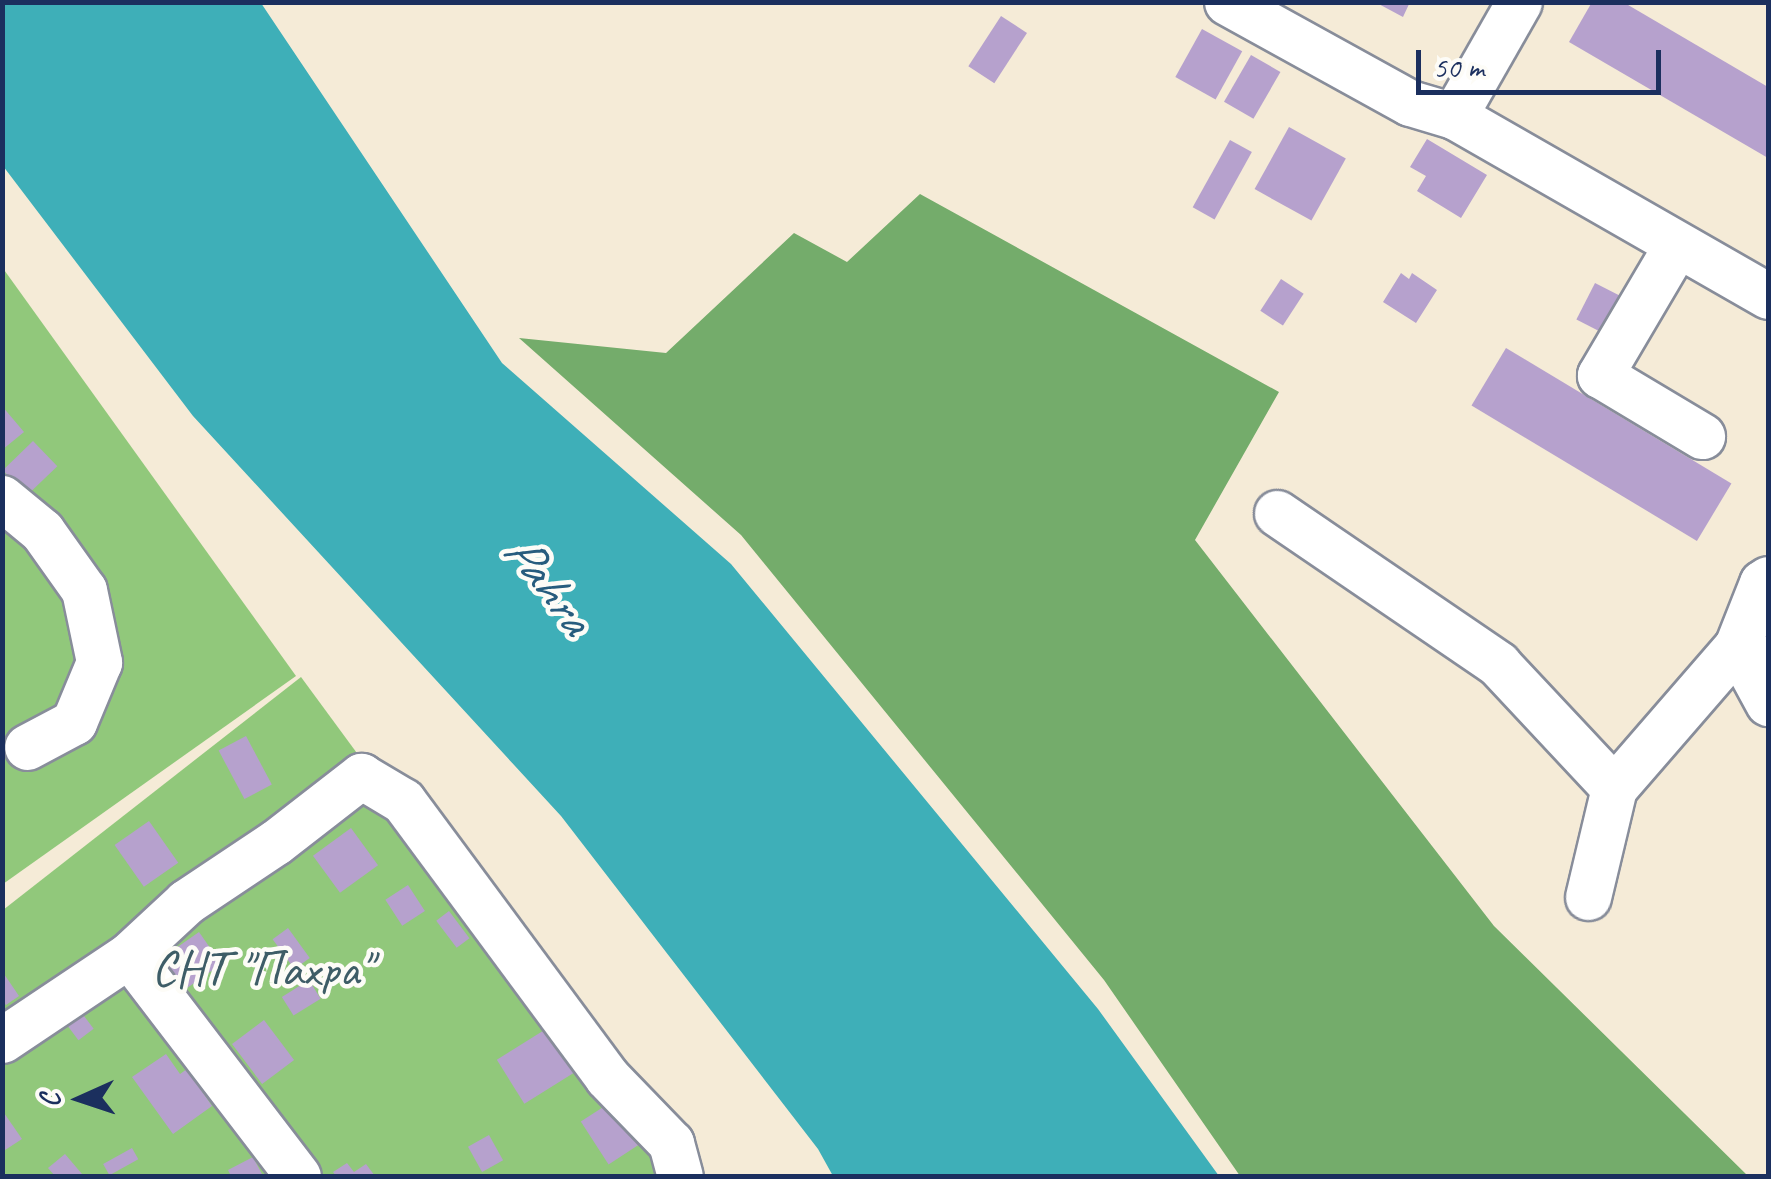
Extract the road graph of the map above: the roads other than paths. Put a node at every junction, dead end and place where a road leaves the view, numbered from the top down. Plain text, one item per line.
1 (1227, 2) edge
2 (1520, 2) edge
3 (1454, 116) junction
4 (1676, 246) junction
5 (1768, 296) edge
6 (1702, 436) dead end
7 (2, 498) edge
8 (1277, 513) dead end
9 (1768, 579) edge
10 (1752, 655) edge
11 (1768, 703) edge
12 (27, 747) dead end
13 (1614, 788) junction
14 (1588, 898) dead end
15 (129, 955) junction
16 (2, 1040) edge
17 (298, 1176) edge
18 (680, 1176) edge

1 - 3 street
2 - 3 street
3 - 4 street
4 - 5 street
4 - 6 street
7 - 12 street
8 - 13 street
9 - 10 street
10 - 11 street
10 - 13 street
13 - 14 street
15 - 16 street
15 - 17 street
15 - 18 street

